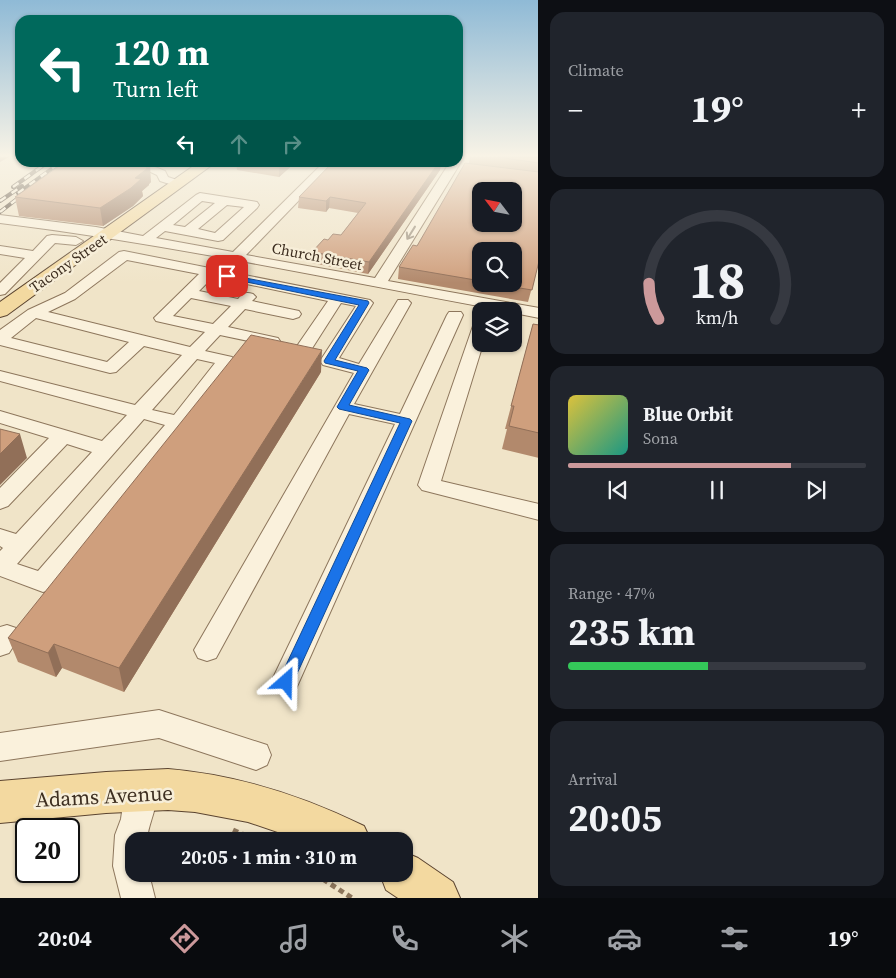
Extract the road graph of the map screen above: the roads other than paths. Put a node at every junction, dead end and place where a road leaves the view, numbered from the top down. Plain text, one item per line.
1 (159, 199) edge
2 (198, 199) edge
3 (215, 199) edge
4 (294, 199) edge
5 (435, 199) edge
6 (224, 200) junction
7 (0, 219) edge
8 (162, 227) junction
9 (187, 232) junction
10 (224, 232) junction
11 (256, 237) junction
12 (104, 239) junction
13 (146, 240) junction
14 (0, 250) edge
15 (35, 255) junction
16 (236, 257) junction
17 (210, 272) junction
18 (261, 283) junction
19 (379, 284) junction
20 (0, 291) edge
21 (189, 293) junction
22 (338, 298) junction
23 (403, 303) dead end
24 (242, 304) junction
25 (472, 304) edge
26 (0, 311) edge
27 (522, 311) edge
28 (33, 313) junction
29 (538, 313) edge
30 (294, 314) dead end
31 (455, 315) dead end
32 (217, 329) junction
33 (0, 339) edge
34 (142, 340) junction
35 (272, 341) edge
36 (305, 346) edge
37 (472, 352) edge
38 (192, 354) junction
39 (364, 370) junction
40 (0, 376) edge
41 (343, 407) junction
42 (139, 412) junction
43 (0, 417) edge
44 (406, 421) junction
45 (178, 422) junction
46 (63, 436) junction
47 (106, 449) junction
48 (0, 500) edge
49 (538, 512) edge
50 (10, 541) edge
51 (0, 567) edge
52 (207, 650) dead end
53 (286, 682) dead end
54 (0, 747) edge
55 (256, 755) dead end
56 (141, 790) junction
57 (0, 802) edge
58 (332, 832) edge
59 (413, 882) edge
60 (138, 898) edge
61 (437, 898) edge

1 - 12 main road, Tacony Street
2 - 8 street
3 - 6 street
4 - 11 street
5 -> 19 street
6 - 9 street
6 - 10 street
7 - 12 street, Church Street
8 - 9 street
8 - 13 street
9 - 10 street
10 - 11 street
11 - 16 street
12 - 13 street, Church Street
12 - 15 street
12 - 26 main road, Tacony Street
13 - 16 street, Church Street
14 - 15 street
15 - 20 street
16 - 19 street, Church Street
17 - 18 street
17 - 21 street
17 - 28 street
18 - 22 street
18 - 24 street
19 - 25 street, Church Street
21 - 24 street
21 - 32 street
22 - 36 street
22 - 39 street
23 - 39 street
24 - 30 street
24 - 32 street
27 - 29 street, Church Street
28 - 33 street
28 - 34 street
31 - 44 street
32 - 35 street
32 - 38 street
33 - 34 street
34 - 38 street
37 - 49 street
38 - 42 street
38 - 45 street
39 - 41 street
40 - 42 street
41 - 44 street
41 - 52 street
42 - 45 street
42 - 47 street
43 - 46 street
44 - 53 street
45 - 51 street
46 - 47 street
46 - 48 street
47 - 50 street
50 - 51 street
54 - 55 street
56 - 57 main road, Adams Avenue
56 - 58 main road, Adams Avenue
56 - 60 street
59 - 61 main road

